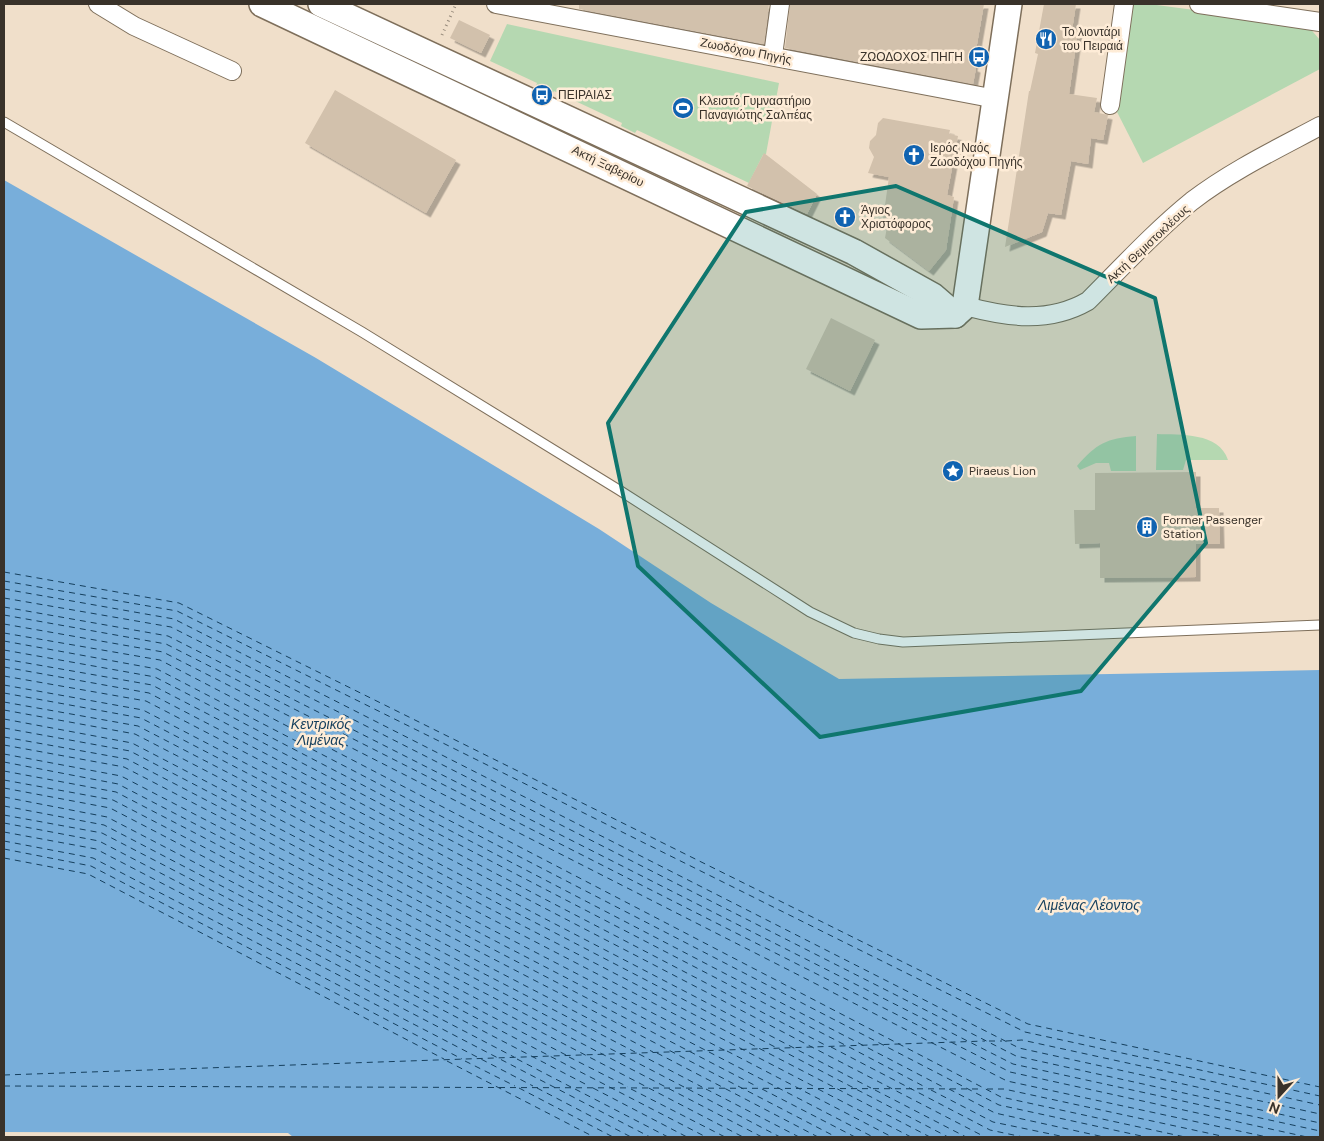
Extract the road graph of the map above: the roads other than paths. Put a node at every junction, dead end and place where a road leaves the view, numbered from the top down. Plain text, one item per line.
1 (98, 4) edge
2 (262, 4) edge
3 (496, 4) edge
4 (780, 4) edge
5 (1009, 4) edge
6 (1124, 4) edge
7 (1199, 4) edge
8 (1265, 9) edge
9 (561, 10) edge
10 (316, 11) edge
11 (1320, 22) edge
12 (772, 56) junction
13 (232, 71) dead end
14 (996, 99) junction
15 (1110, 105) dead end
16 (4, 122) edge
17 (1320, 126) edge
18 (960, 311) junction
19 (1320, 625) edge

1 - 13 street
2 - 10 main road, Ακτή Ξαβερίου
3 - 9 street, Ζωοδόχου Πηγής
4 - 12 street
5 - 14 main road
6 - 15 street
7 - 8 street
8 - 11 street
9 - 12 street, Ζωοδόχου Πηγής
10 - 18 main road, Ακτή Ξαβερίου
10 - 18 main road, Ακτή Ξαβερίου
12 - 14 street, Ζωοδόχου Πηγής
14 - 18 main road
16 - 19 lane
17 - 18 street, Ακτή Θεμιστοκλέους

